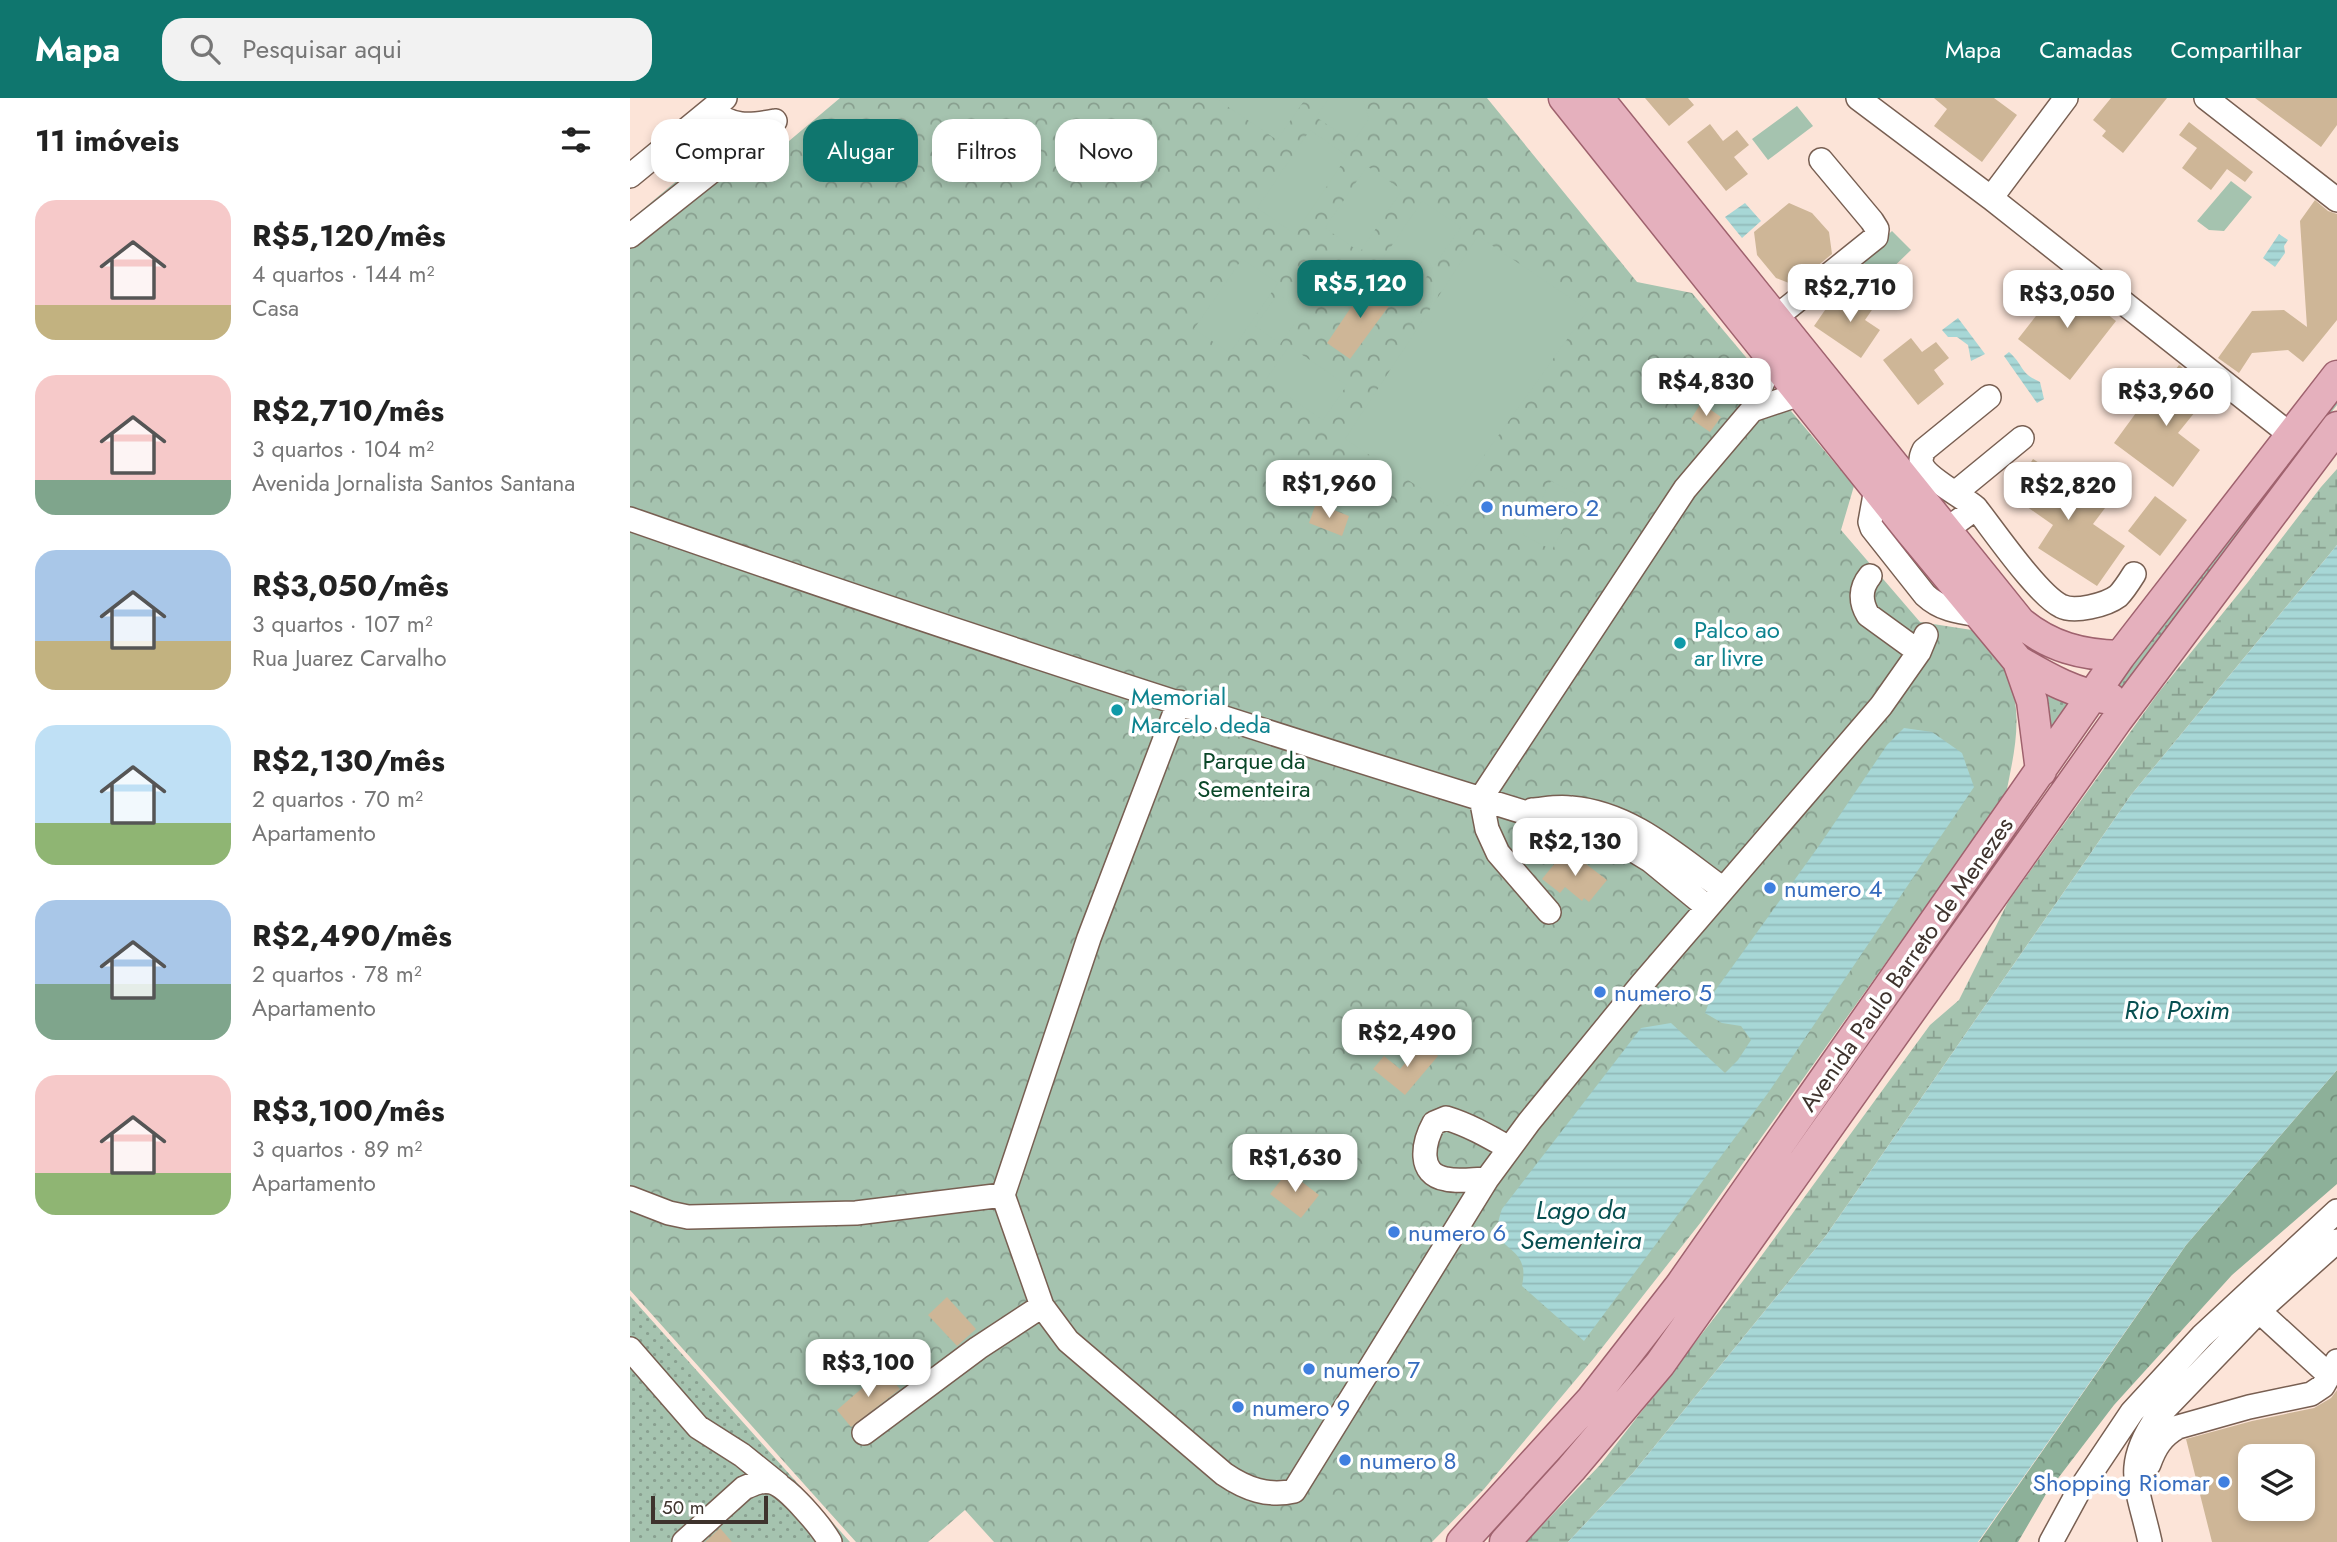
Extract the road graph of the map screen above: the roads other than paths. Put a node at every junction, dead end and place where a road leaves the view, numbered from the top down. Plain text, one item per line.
1 (1564, 98) edge
2 (1598, 98) edge
3 (1858, 98) edge
4 (2066, 98) edge
5 (2206, 98) edge
6 (718, 103) edge
7 (1821, 160) dead end
8 (630, 176) edge
9 (1991, 198) junction
10 (2337, 200) edge
11 (630, 236) edge
12 (1775, 318) junction
13 (1772, 359) junction
14 (2337, 376) edge
15 (1800, 394) junction
16 (1989, 397) dead end
17 (1752, 410) junction
18 (2337, 427) edge
19 (2292, 436) junction
20 (2022, 438) dead end
21 (1876, 488) junction
22 (1955, 493) junction
23 (1976, 508) junction
24 (630, 519) edge
25 (1946, 530) junction
26 (1911, 532) junction
27 (2134, 574) dead end
28 (1870, 576) dead end
29 (1980, 615) junction
30 (2120, 656) junction
31 (2018, 661) junction
32 (2092, 697) junction
33 (2132, 701) junction
34 (1179, 702) junction
35 (2041, 771) junction
36 (1481, 798) junction
37 (1520, 811) junction
38 (1723, 888) junction
39 (1707, 907) junction
40 (1549, 912) dead end
41 (1509, 1148) junction
42 (1487, 1179) junction
43 (1003, 1195) junction
44 (630, 1198) edge
45 (2337, 1211) edge
46 (2337, 1241) edge
47 (1042, 1306) junction
48 (2259, 1311) junction
49 (630, 1349) edge
50 (2333, 1368) edge
51 (864, 1433) dead end
52 (778, 1484) junction
53 (684, 1542) edge
54 (830, 1542) edge
55 (1462, 1542) edge
56 (1505, 1542) edge
57 (2051, 1542) edge
58 (2150, 1542) edge
59 (2162, 1542) edge

1 - 13 main road
2 - 12 main road
3 - 9 street
4 - 9 street
5 - 10 street
6 - 8 street
6 - 11 street
7 - 12 street
9 - 19 street
12 - 25 main road
13 - 15 main road
13 - 17 street
14 - 19 main road, Avenida Paulo Barreto de Menezes
15 - 17 street
15 - 21 main road
16 - 22 street
17 - 36 street
18 - 33 main road, Avenida Paulo Barreto de Menezes
19 - 30 main road, Avenida Paulo Barreto de Menezes
20 - 22 street
21 - 26 main road
21 - 29 street
22 - 23 street
23 - 25 street
23 - 27 street
24 - 34 street
25 - 26 main road
25 - 30 main road
26 - 29 main road
28 - 38 street
29 - 31 main road
30 - 32 main road, Avenida Paulo Barreto de Menezes
31 - 32 main road
31 - 35 main road
32 - 33 main road
32 - 35 main road, Avenida Paulo Barreto de Menezes
33 - 56 main road, Avenida Paulo Barreto de Menezes
34 - 36 street
34 - 43 street
35 - 55 main road, Avenida Paulo Barreto de Menezes
36 - 37 street
36 - 40 street
37 - 38 street
37 - 39 street
38 - 39 street
39 - 41 street
41 - 42 street
41 - 42 street
42 - 47 street
43 - 44 street
43 - 47 street
45 - 57 street
46 - 48 street
47 - 51 street
48 - 50 street
48 - 58 street
49 - 52 street
50 - 59 street
52 - 53 street
52 - 54 street

